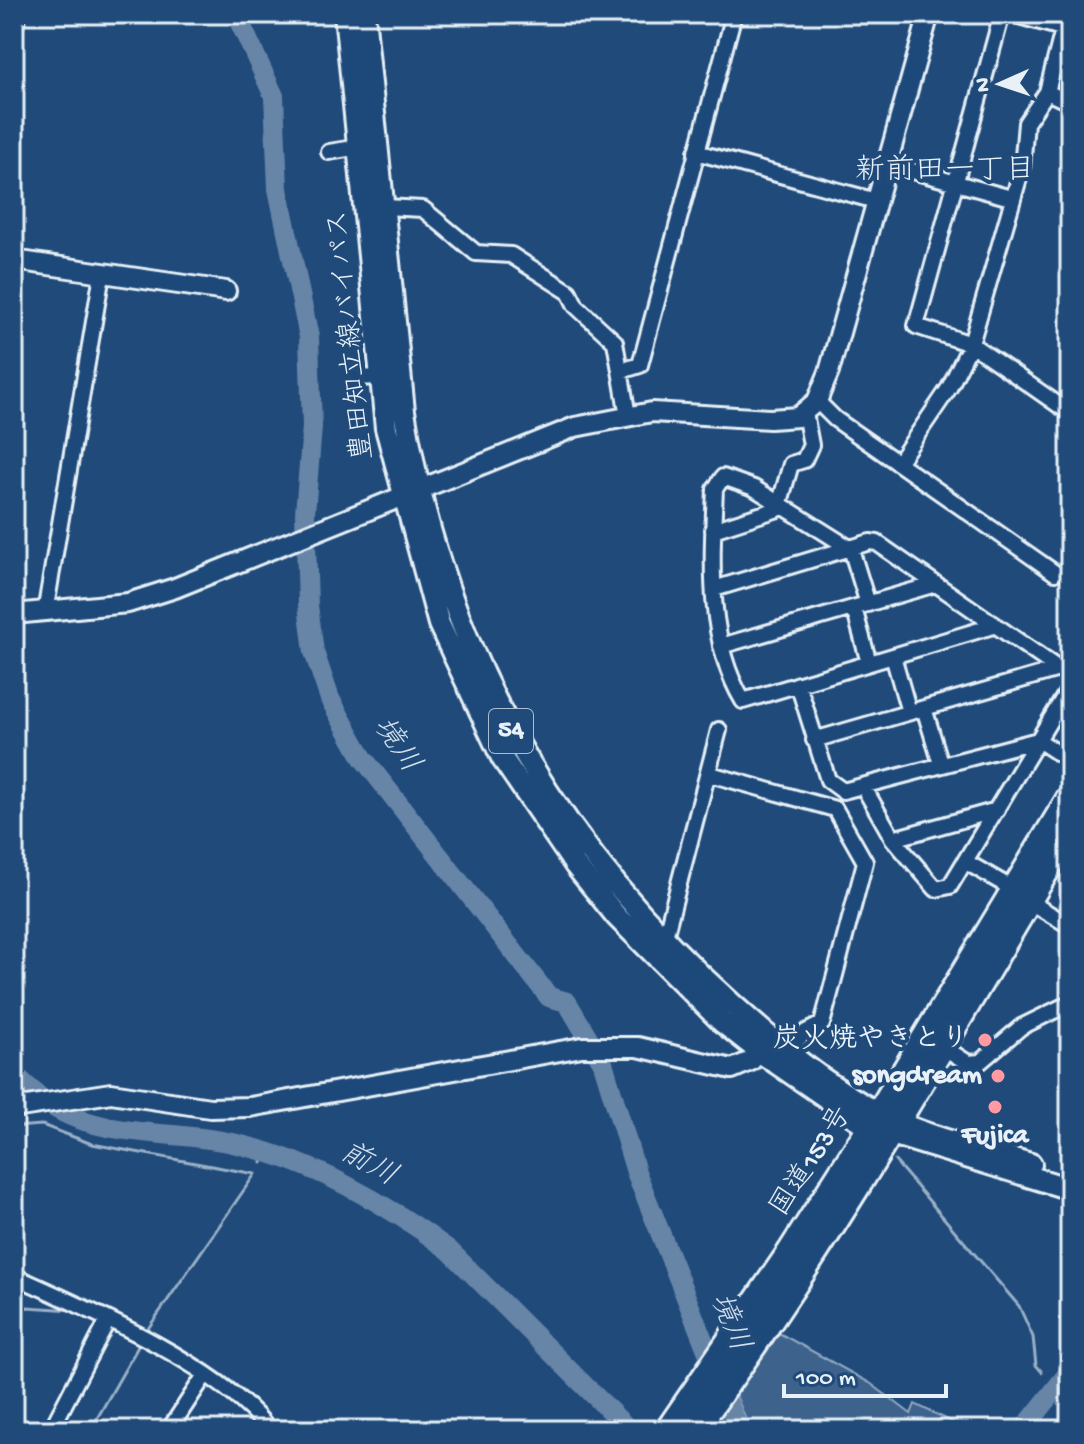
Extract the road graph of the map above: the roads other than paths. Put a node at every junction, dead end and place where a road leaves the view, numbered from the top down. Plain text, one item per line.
1 (16, 14) edge
2 (345, 14) edge
3 (364, 14) edge
4 (734, 14) edge
5 (929, 14) edge
6 (1002, 14) edge
7 (1012, 14) edge
8 (14, 23) edge
9 (1067, 24) edge
10 (1047, 92) junction
11 (1070, 103) edge
12 (360, 147) junction
13 (329, 152) dead end
14 (696, 152) junction
15 (887, 164) junction
16 (954, 183) junction
17 (1011, 198) junction
18 (876, 201) junction
19 (385, 207) junction
20 (14, 260) edge
21 (102, 274) junction
22 (226, 291) dead end
23 (971, 344) junction
24 (621, 371) junction
25 (381, 377) junction
26 (355, 378) dead end
27 (811, 407) junction
28 (1070, 413) edge
29 (628, 416) junction
30 (898, 463) junction
31 (410, 493) junction
32 (781, 504) junction
33 (713, 530) junction
34 (851, 549) junction
35 (1055, 573) dead end
36 (936, 584) junction
37 (714, 589) junction
38 (861, 606) junction
39 (45, 613) junction
40 (14, 614) edge
41 (993, 626) junction
42 (721, 646) junction
43 (893, 656) junction
44 (869, 663) junction
45 (1064, 673) edge
46 (798, 684) junction
47 (1070, 687) edge
48 (917, 710) junction
49 (719, 730) dead end
50 (814, 740) junction
51 (1038, 740) junction
52 (1070, 761) edge
53 (941, 764) junction
54 (710, 774) junction
55 (863, 786) junction
56 (1070, 797) edge
57 (997, 810) junction
58 (1070, 831) edge
59 (893, 839) junction
60 (966, 862) junction
61 (1020, 895) junction
62 (1070, 926) edge
63 (664, 941) junction
64 (1070, 1003) edge
65 (940, 1045) junction
66 (785, 1051) junction
67 (760, 1052) junction
68 (20, 1107) edge
69 (884, 1125) junction
70 (1070, 1176) edge
71 (1070, 1189) edge
72 (14, 1276) edge
73 (774, 1294) junction
74 (107, 1322) junction
75 (205, 1375) junction
76 (51, 1430) edge
77 (169, 1430) edge
78 (269, 1430) edge
79 (668, 1430) edge
80 (694, 1430) edge

1 - 8 street
2 - 12 main road, 豊田知立線バイパス / 54
3 - 19 main road, 豊田知立線バイパス / 54
4 - 14 street
5 - 15 street
6 - 16 street
7 - 9 street
9 - 10 street
10 - 11 street
10 - 17 street
12 - 13 street
12 - 25 main road, 豊田知立線バイパス / 54
14 - 18 street
14 - 24 street
15 - 16 street
15 - 18 street
16 - 17 street
16 - 23 street
17 - 23 street
18 - 27 street
19 - 24 street
19 - 31 main road, 豊田知立線バイパス / 54
20 - 21 street
21 - 22 street
21 - 39 street
23 - 28 street
23 - 30 street
24 - 29 street
25 - 26 street
25 - 31 main road, 豊田知立線バイパス / 54
27 - 29 street
27 - 30 street
27 - 32 street
29 - 31 street
30 - 35 street
31 - 39 street
31 - 63 main road, 豊田知立線バイパス / 54
31 - 67 main road, 豊田知立線バイパス / 54
32 - 33 street
32 - 33 street
32 - 34 street
33 - 37 street
34 - 36 street
34 - 37 street
34 - 38 street
36 - 38 street
36 - 41 street
37 - 42 street
38 - 42 street
38 - 44 street
39 - 40 street
41 - 43 street
41 - 45 street
42 - 46 street
43 - 44 street
43 - 48 street
44 - 46 street
45 - 48 street
46 - 50 street
47 - 51 street
48 - 50 street
48 - 53 street
49 - 54 street
50 - 55 street
51 - 52 street
51 - 53 street
51 - 57 street
53 - 55 street
54 - 63 street
54 - 66 street
55 - 59 street
56 - 61 highway, 国道153号
57 - 59 street
57 - 60 street
58 - 61 highway, 国道153号
59 - 60 street
60 - 61 street
61 - 62 street
61 - 65 highway, 国道153号
61 - 69 highway, 国道153号
63 - 66 main road, 豊田知立線バイパス / 54
64 - 65 street
65 - 69 highway, 国道153号
66 - 69 main road, 豊田知立線バイパス / 54
67 - 68 street
67 - 69 main road, 豊田知立線バイパス / 54
69 - 70 main road, 豊田知立線バイパス / 54
69 - 71 main road, 豊田知立線バイパス / 54
69 - 73 highway, 国道153号
72 - 74 street
73 - 79 highway, 国道153号
73 - 80 highway, 国道153号
74 - 75 street
74 - 76 street
75 - 77 street
75 - 78 street

